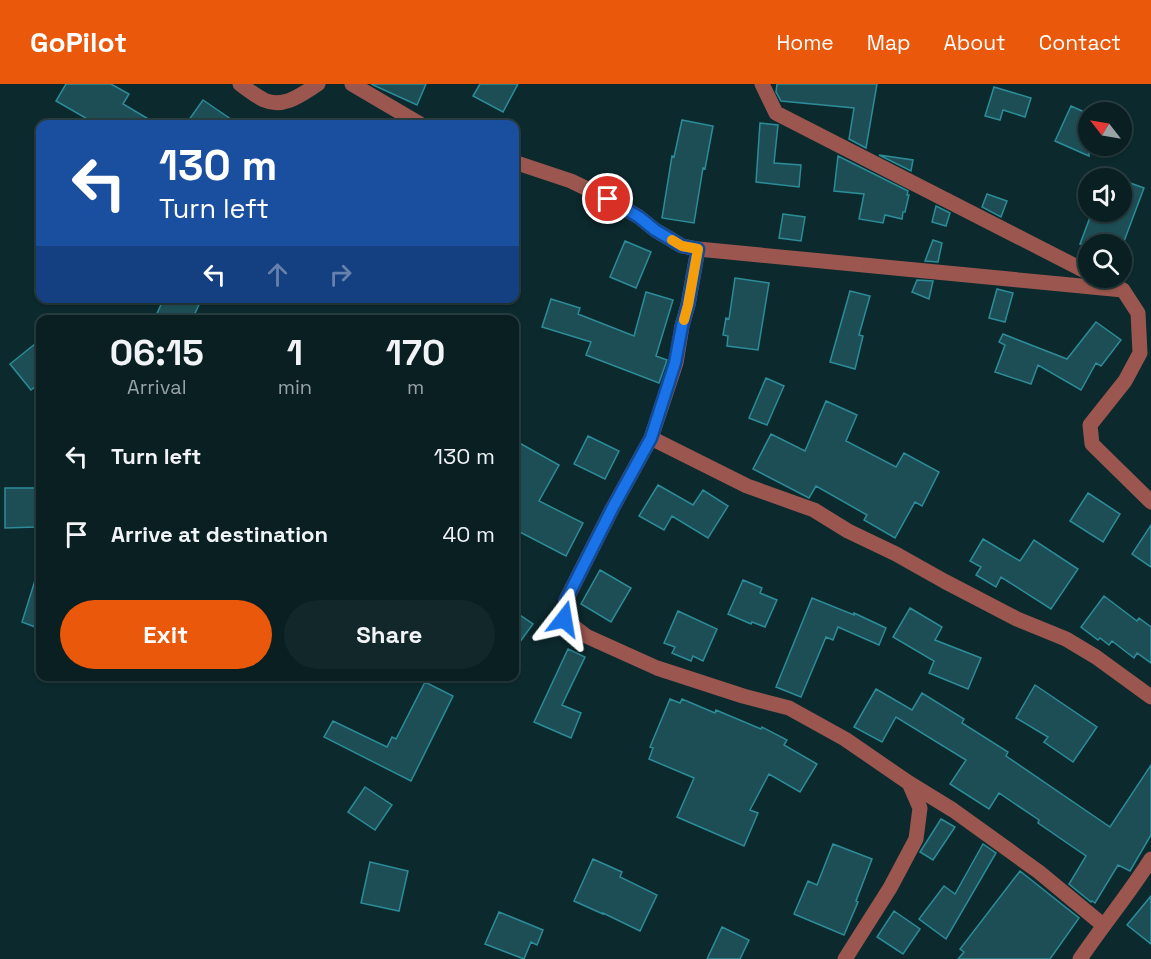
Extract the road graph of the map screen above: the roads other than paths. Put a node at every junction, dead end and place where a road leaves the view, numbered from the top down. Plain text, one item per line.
1 (240, 84) edge
2 (318, 84) edge
3 (352, 84) edge
4 (762, 84) edge
5 (413, 120) edge
6 (519, 164) edge
7 (698, 249) junction
8 (1078, 267) edge
9 (1119, 288) edge
10 (1123, 290) junction
11 (651, 438) junction
12 (1151, 502) edge
13 (1151, 697) edge
14 (909, 783) junction
15 (1151, 859) edge
16 (1103, 925) junction
17 (846, 959) edge
18 (1080, 959) edge

1 - 2 street
3 - 5 street
4 - 8 street
6 - 7 street
7 - 10 street
7 - 11 street
9 - 10 street
10 - 12 street
11 - 13 street
11 - 14 street
14 - 16 street
14 - 17 street
15 - 16 street
16 - 18 street

